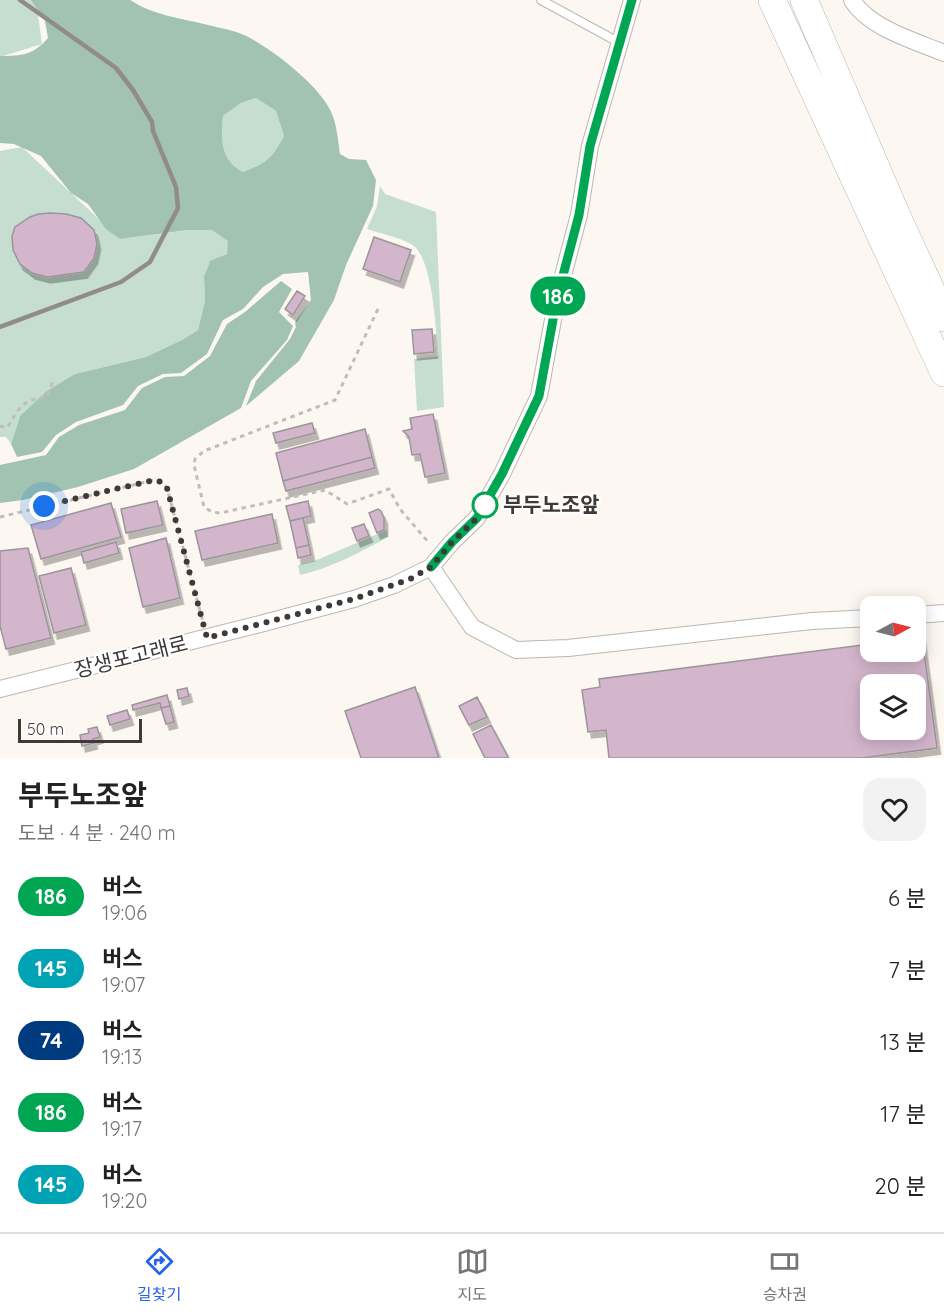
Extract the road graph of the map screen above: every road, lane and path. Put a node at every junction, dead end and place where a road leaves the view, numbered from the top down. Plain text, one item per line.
1 (541, 0) edge
2 (632, 0) edge
3 (772, 0) edge
4 (804, 0) edge
5 (852, 0) edge
6 (620, 43) junction
7 (944, 53) edge
8 (378, 309) dead end
9 (944, 318) edge
10 (944, 373) edge
11 (53, 381) dead end
12 (0, 426) edge
13 (0, 517) edge
14 (436, 561) junction
15 (944, 613) edge
16 (926, 614) edge
17 (860, 619) edge
18 (207, 638) junction
19 (0, 689) edge

1 - 6 lane
2 - 6 street, 장생포고래로
3 - 10 highway
4 - 9 highway
5 - 7 street
6 - 14 street, 장생포고래로
8 - 14 path
11 - 12 path
13 - 18 path
14 - 17 street
14 - 18 street, 장생포고래로
15 - 16 street
18 - 19 street, 장생포고래로

